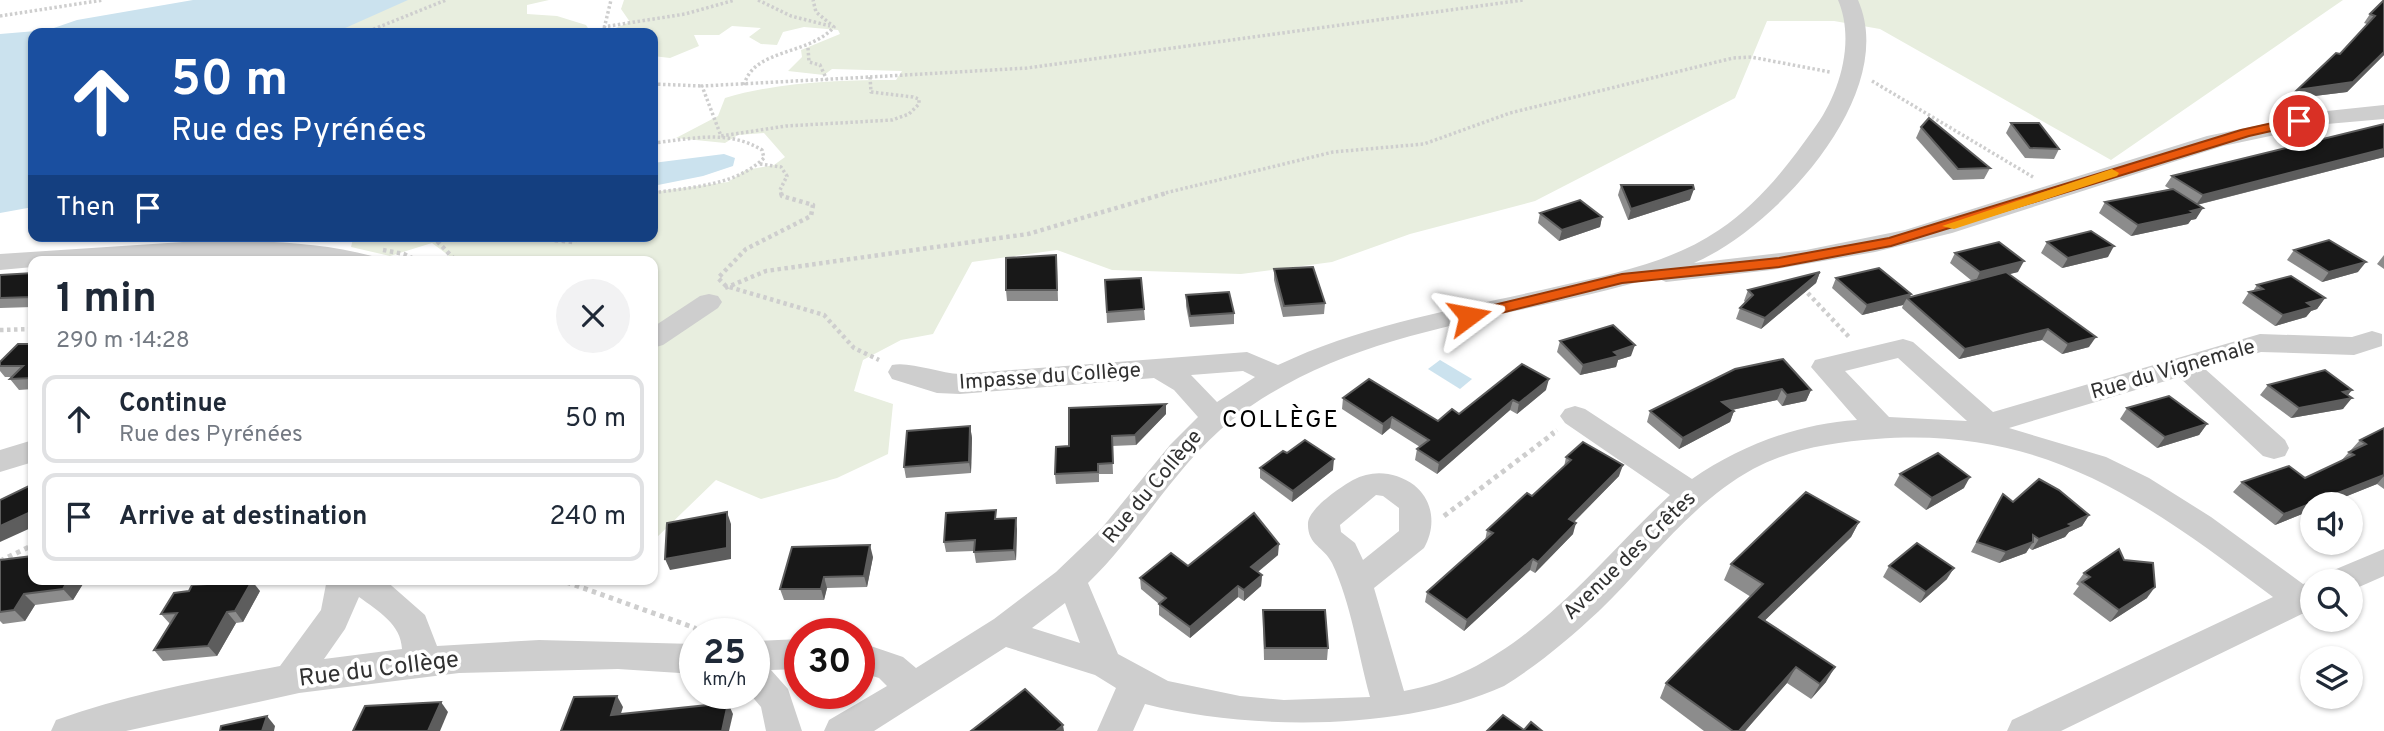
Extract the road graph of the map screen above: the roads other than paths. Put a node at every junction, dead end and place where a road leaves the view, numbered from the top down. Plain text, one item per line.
1 (1848, 0) edge
2 (2384, 112) edge
3 (1714, 243) junction
4 (1832, 254) junction
5 (110, 256) edge
6 (333, 256) edge
7 (28, 260) edge
8 (0, 262) edge
9 (1766, 264) junction
10 (1622, 279) junction
11 (717, 294) road end
12 (658, 335) edge
13 (2372, 340) dead end
14 (2184, 365) junction
15 (1159, 369) junction
16 (902, 372) road end
17 (1277, 377) junction
18 (1214, 416) junction
19 (1575, 416) road end
20 (1881, 428) junction
21 (1989, 429) junction
22 (2274, 448) dead end
23 (28, 453) edge
24 (0, 461) edge
25 (1692, 494) junction
26 (2384, 562) edge
27 (2363, 571) edge
28 (1066, 582) junction
29 (1356, 584) junction
30 (345, 585) edge
31 (367, 585) edge
32 (2300, 593) edge
33 (2300, 598) edge
34 (1002, 630) junction
35 (679, 658) edge
36 (417, 662) junction
37 (875, 662) edge
38 (1105, 664) junction
39 (291, 680) junction
40 (1136, 684) junction
41 (912, 687) junction
42 (770, 689) edge
43 (1378, 718) edge
44 (1289, 723) edge
45 (69, 731) edge
46 (784, 731) edge
47 (842, 731) edge
48 (1115, 731) edge
49 (2025, 731) edge

1 - 3 street, Rue du Collège
2 - 4 street
3 - 4 street
3 - 9 street
3 - 10 street, Rue du Collège
4 - 9 street
5 - 6 street
7 - 8 street
9 - 10 street
10 - 17 street, Rue du Collège
11 - 12 street
13 - 14 street, Rue du Vignemale
14 - 21 street, Rue du Vignemale
14 - 22 street
15 - 16 street, Impasse du Collège
15 - 17 street, Impasse du Collège
15 - 18 street, Impasse du Collège
17 - 18 street, Rue du Collège
18 - 28 street, Rue du Collège
19 - 25 street
20 - 21 street, Avenue des Crêtes
20 - 21 street
20 - 25 street, Avenue des Crêtes
21 - 32 street, Avenue des Crêtes
23 - 24 street
25 - 43 street, Avenue des Crêtes
26 - 27 street
28 - 34 street, Rue du Collège
28 - 38 street
29 - 29 street
29 - 43 street
30 - 39 street
31 - 36 street
33 - 49 street
34 - 38 street, Avenue des Crêtes
34 - 41 street, Rue du Collège
35 - 36 street, Rue du Collège
36 - 39 street, Rue du Collège
37 - 41 street
38 - 40 street, Avenue des Crêtes
39 - 45 street, Rue du Collège
40 - 44 street, Avenue des Crêtes
40 - 48 street
41 - 47 street, Rue du Collège
42 - 46 street
43 - 44 street, Avenue des Crêtes

